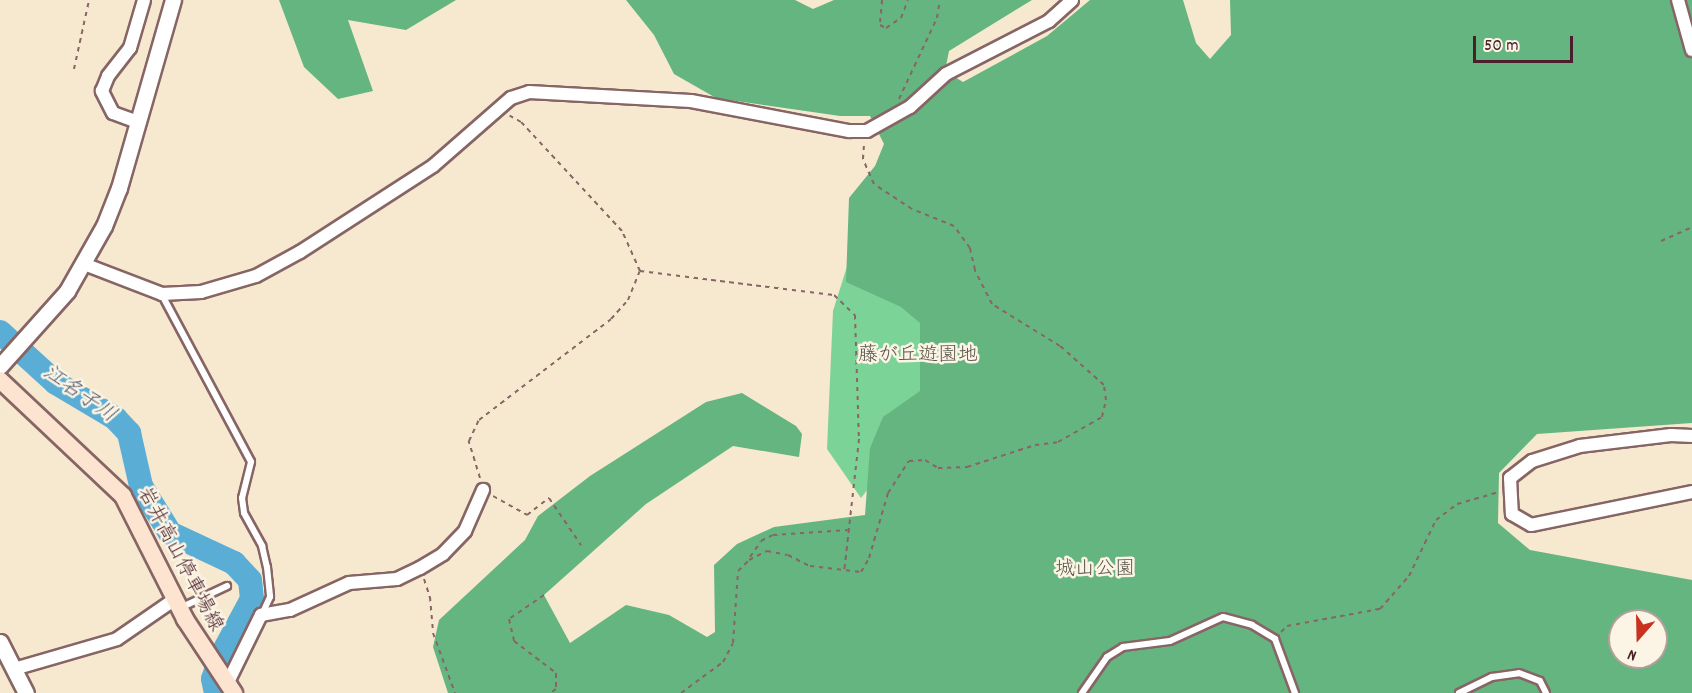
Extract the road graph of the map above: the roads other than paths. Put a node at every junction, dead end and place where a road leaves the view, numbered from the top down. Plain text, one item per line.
1 (144, 0) edge
2 (173, 0) edge
3 (1072, 0) edge
4 (1678, 0) edge
5 (1692, 50) edge
6 (135, 121) junction
7 (84, 264) junction
8 (162, 294) junction
9 (0, 366) edge
10 (0, 380) edge
11 (1692, 436) edge
12 (483, 490) road end
13 (1692, 492) edge
14 (227, 586) dead end
15 (177, 604) junction
16 (261, 615) junction
17 (0, 642) edge
18 (14, 669) junction
19 (229, 685) edge
20 (26, 693) edge
21 (1082, 693) edge
22 (1295, 693) edge
23 (1460, 693) edge
24 (1546, 693) edge

1 - 6 street
2 - 6 street
3 - 8 street
4 - 5 street
6 - 7 street
7 - 8 street
7 - 9 street
8 - 16 lane
10 - 15 main road, 岩井高山停車場線
11 - 13 street
12 - 16 street
14 - 15 lane
15 - 18 street
15 - 19 main road, 岩井高山停車場線
16 - 19 street
17 - 18 street
18 - 20 street
21 - 22 lane
23 - 24 lane

